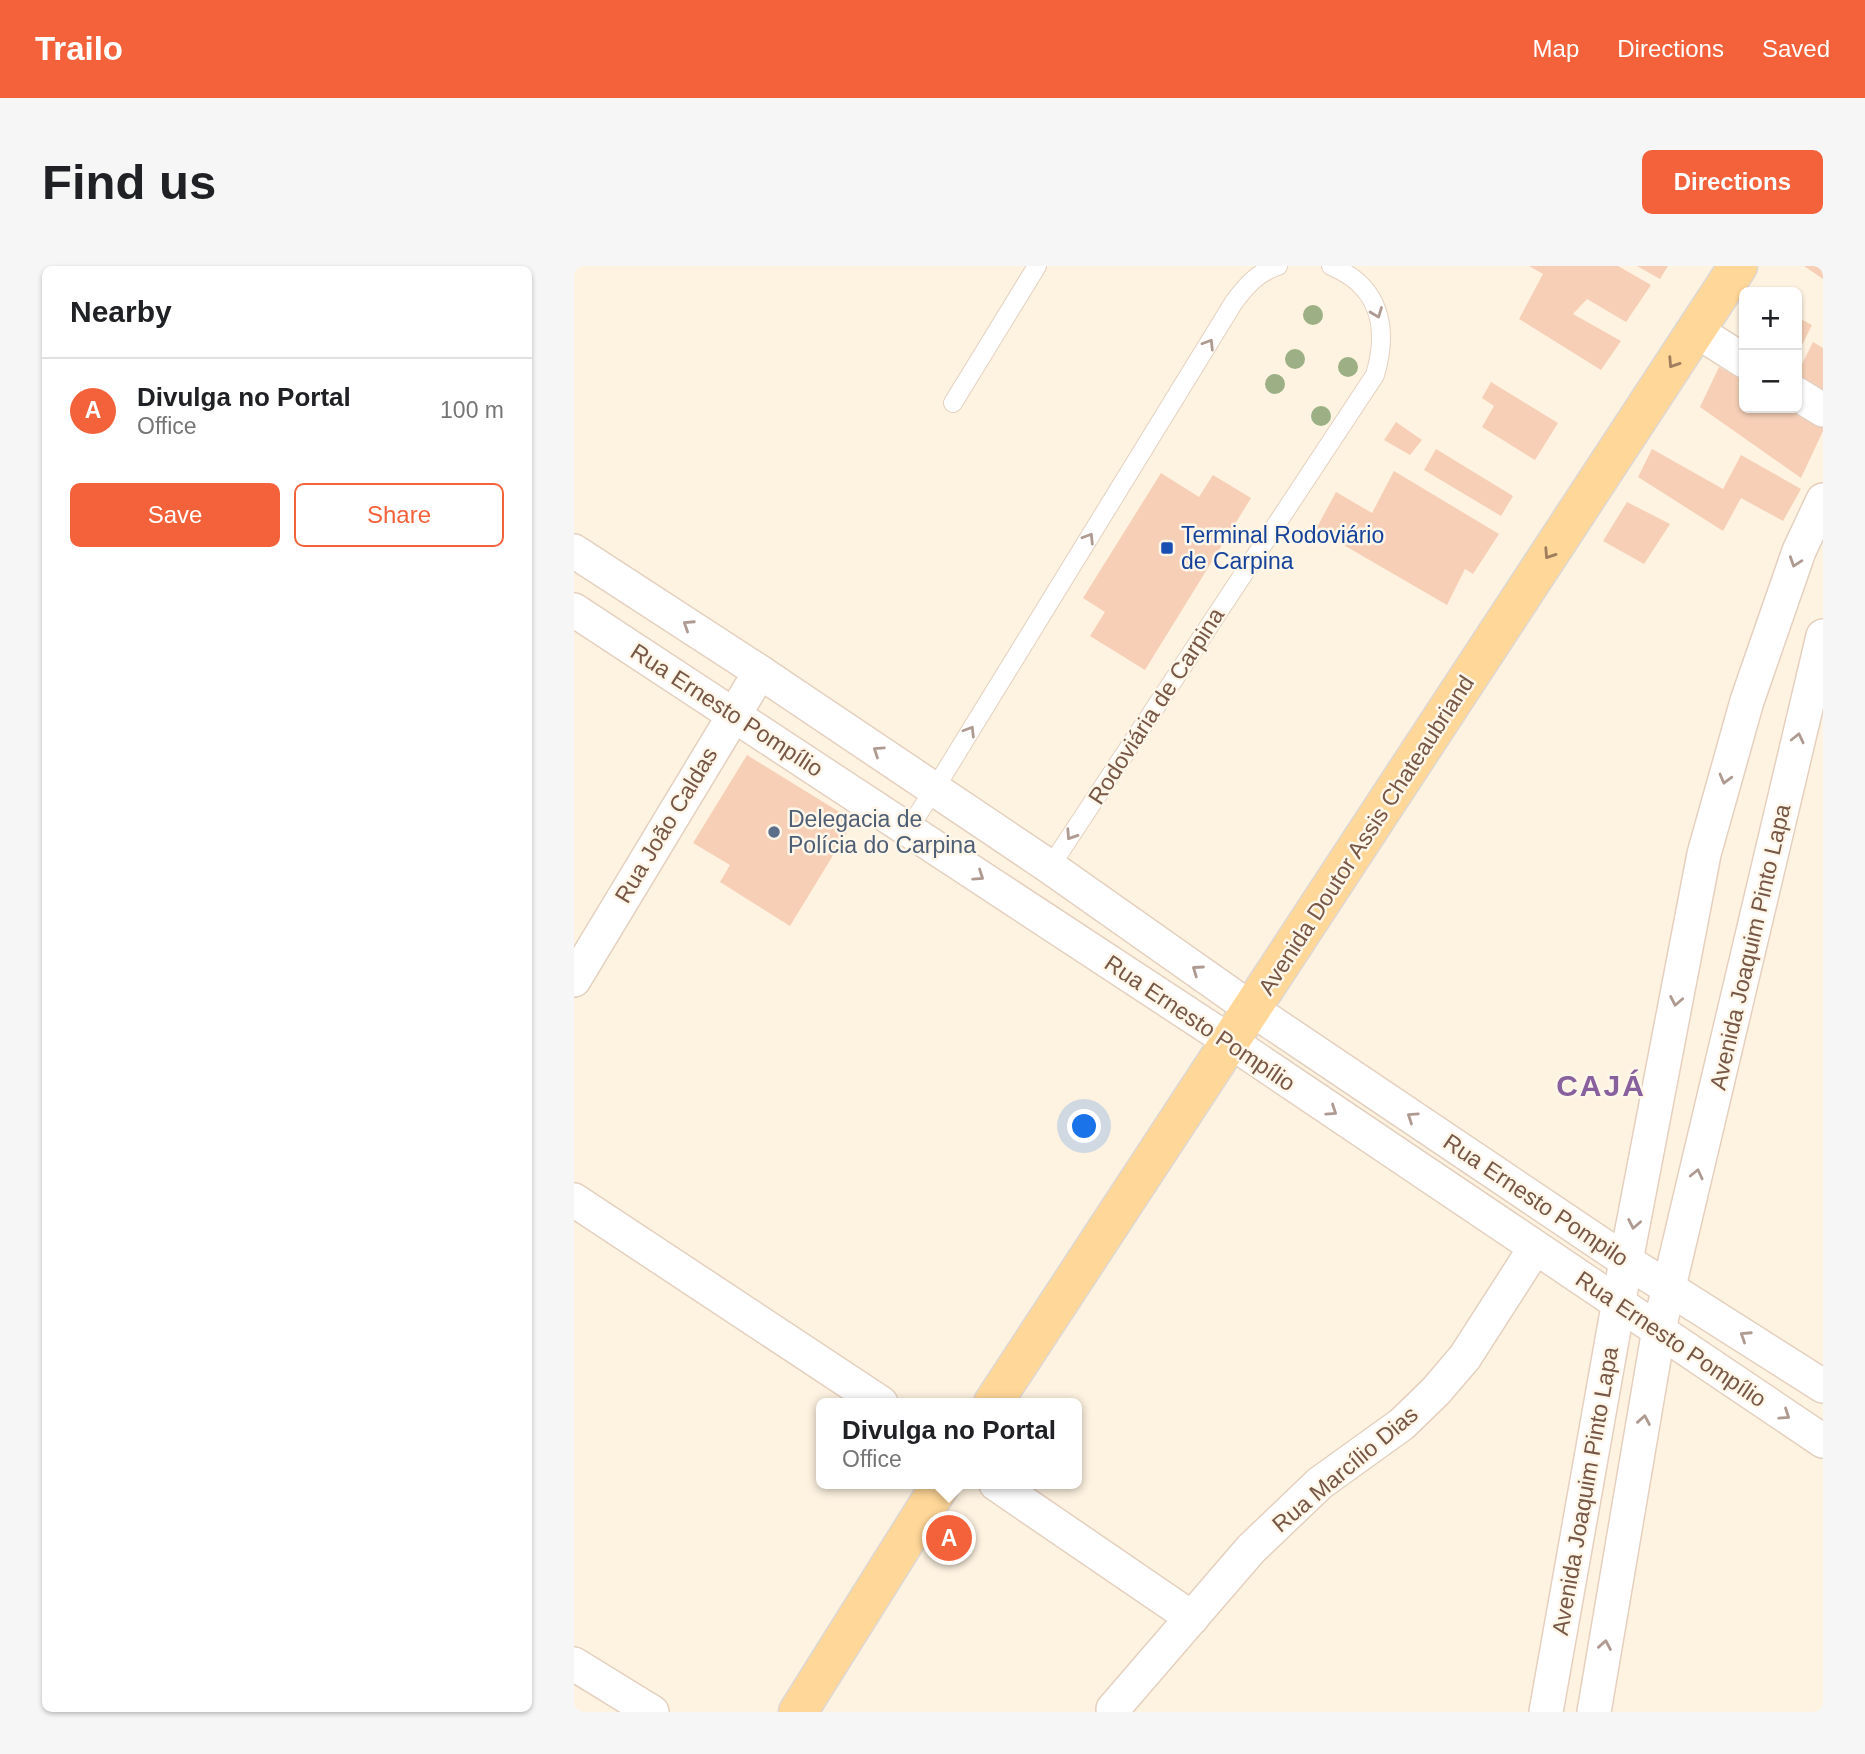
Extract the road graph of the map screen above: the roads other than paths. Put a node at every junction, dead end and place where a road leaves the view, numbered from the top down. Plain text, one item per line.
1 (1037, 266) edge
2 (1278, 266) edge
3 (1331, 266) edge
4 (1738, 266) edge
5 (1695, 330) junction
6 (1739, 358) edge
7 (1802, 397) edge
8 (953, 403) dead end
9 (1823, 410) edge
10 (1823, 500) edge
11 (574, 551) edge
12 (574, 610) edge
13 (1823, 636) edge
14 (760, 672) junction
15 (732, 715) junction
16 (934, 790) junction
17 (908, 829) junction
18 (1050, 866) junction
19 (574, 980) edge
20 (1253, 1010) junction
21 (1231, 1042) junction
22 (574, 1199) edge
23 (1535, 1248) junction
24 (1626, 1261) junction
25 (1670, 1289) junction
26 (1619, 1303) junction
27 (1659, 1329) junction
28 (1823, 1386) edge
29 (873, 1398) edge
30 (996, 1398) edge
31 (1823, 1441) edge
32 (938, 1489) edge
33 (1003, 1489) edge
34 (1192, 1618) junction
35 (574, 1664) edge
36 (1113, 1709) dead end
37 (652, 1712) edge
38 (798, 1712) edge
39 (1546, 1712) edge
40 (1594, 1712) edge

1 - 8 lane
16 -> 2 lane
3 -> 18 lane, Rodoviária de Carpina
4 - 5 main road, Avenida Doutor Assis Chateaubriand
5 - 6 street
5 -> 20 main road, Avenida Doutor Assis Chateaubriand
7 - 9 street
10 -> 24 street, Avenida Joaquim Pinto Lapa
14 -> 11 street, Rua Ernesto Pompílio
12 - 15 street, Rua Ernesto Pompílio
25 -> 13 street, Avenida Joaquim Pinto Lapa
14 - 15 street, Rua João Caldas
16 -> 14 street, Rua Ernesto Pompílio
15 - 17 street, Rua Ernesto Pompílio
15 - 19 street, Rua João Caldas
16 - 17 lane
16 - 18 street, Rua Ernesto Pompílio
17 -> 21 street, Rua Ernesto Pompílio
20 -> 18 street, Rua Ernesto Pompílio
20 - 21 main road, Avenida Doutor Assis Chateaubriand
24 -> 20 street, Rua Ernesto Pompilo
21 -> 23 street, Rua Ernesto Pompílio
21 - 30 main road, Avenida Doutor Assis Chateaubriand
22 - 29 street
23 - 26 street, Rua Ernesto Pompílio
23 - 34 street, Rua Marcílio Dias
24 - 25 street, Rua Ernesto Pompilo
24 - 26 street, Avenida Joaquim Pinto Lapa
25 - 27 street, Avenida Joaquim Pinto Lapa
28 -> 25 street, Rua Ernesto Pompilo
26 - 27 street, Rua Ernesto Pompílio
26 - 39 street, Avenida Joaquim Pinto Lapa
27 -> 31 street, Rua Ernesto Pompílio
40 -> 27 street, Avenida Joaquim Pinto Lapa
32 - 38 main road
33 - 34 street
34 - 36 street, Rua Marcílio Dias
35 - 37 street

